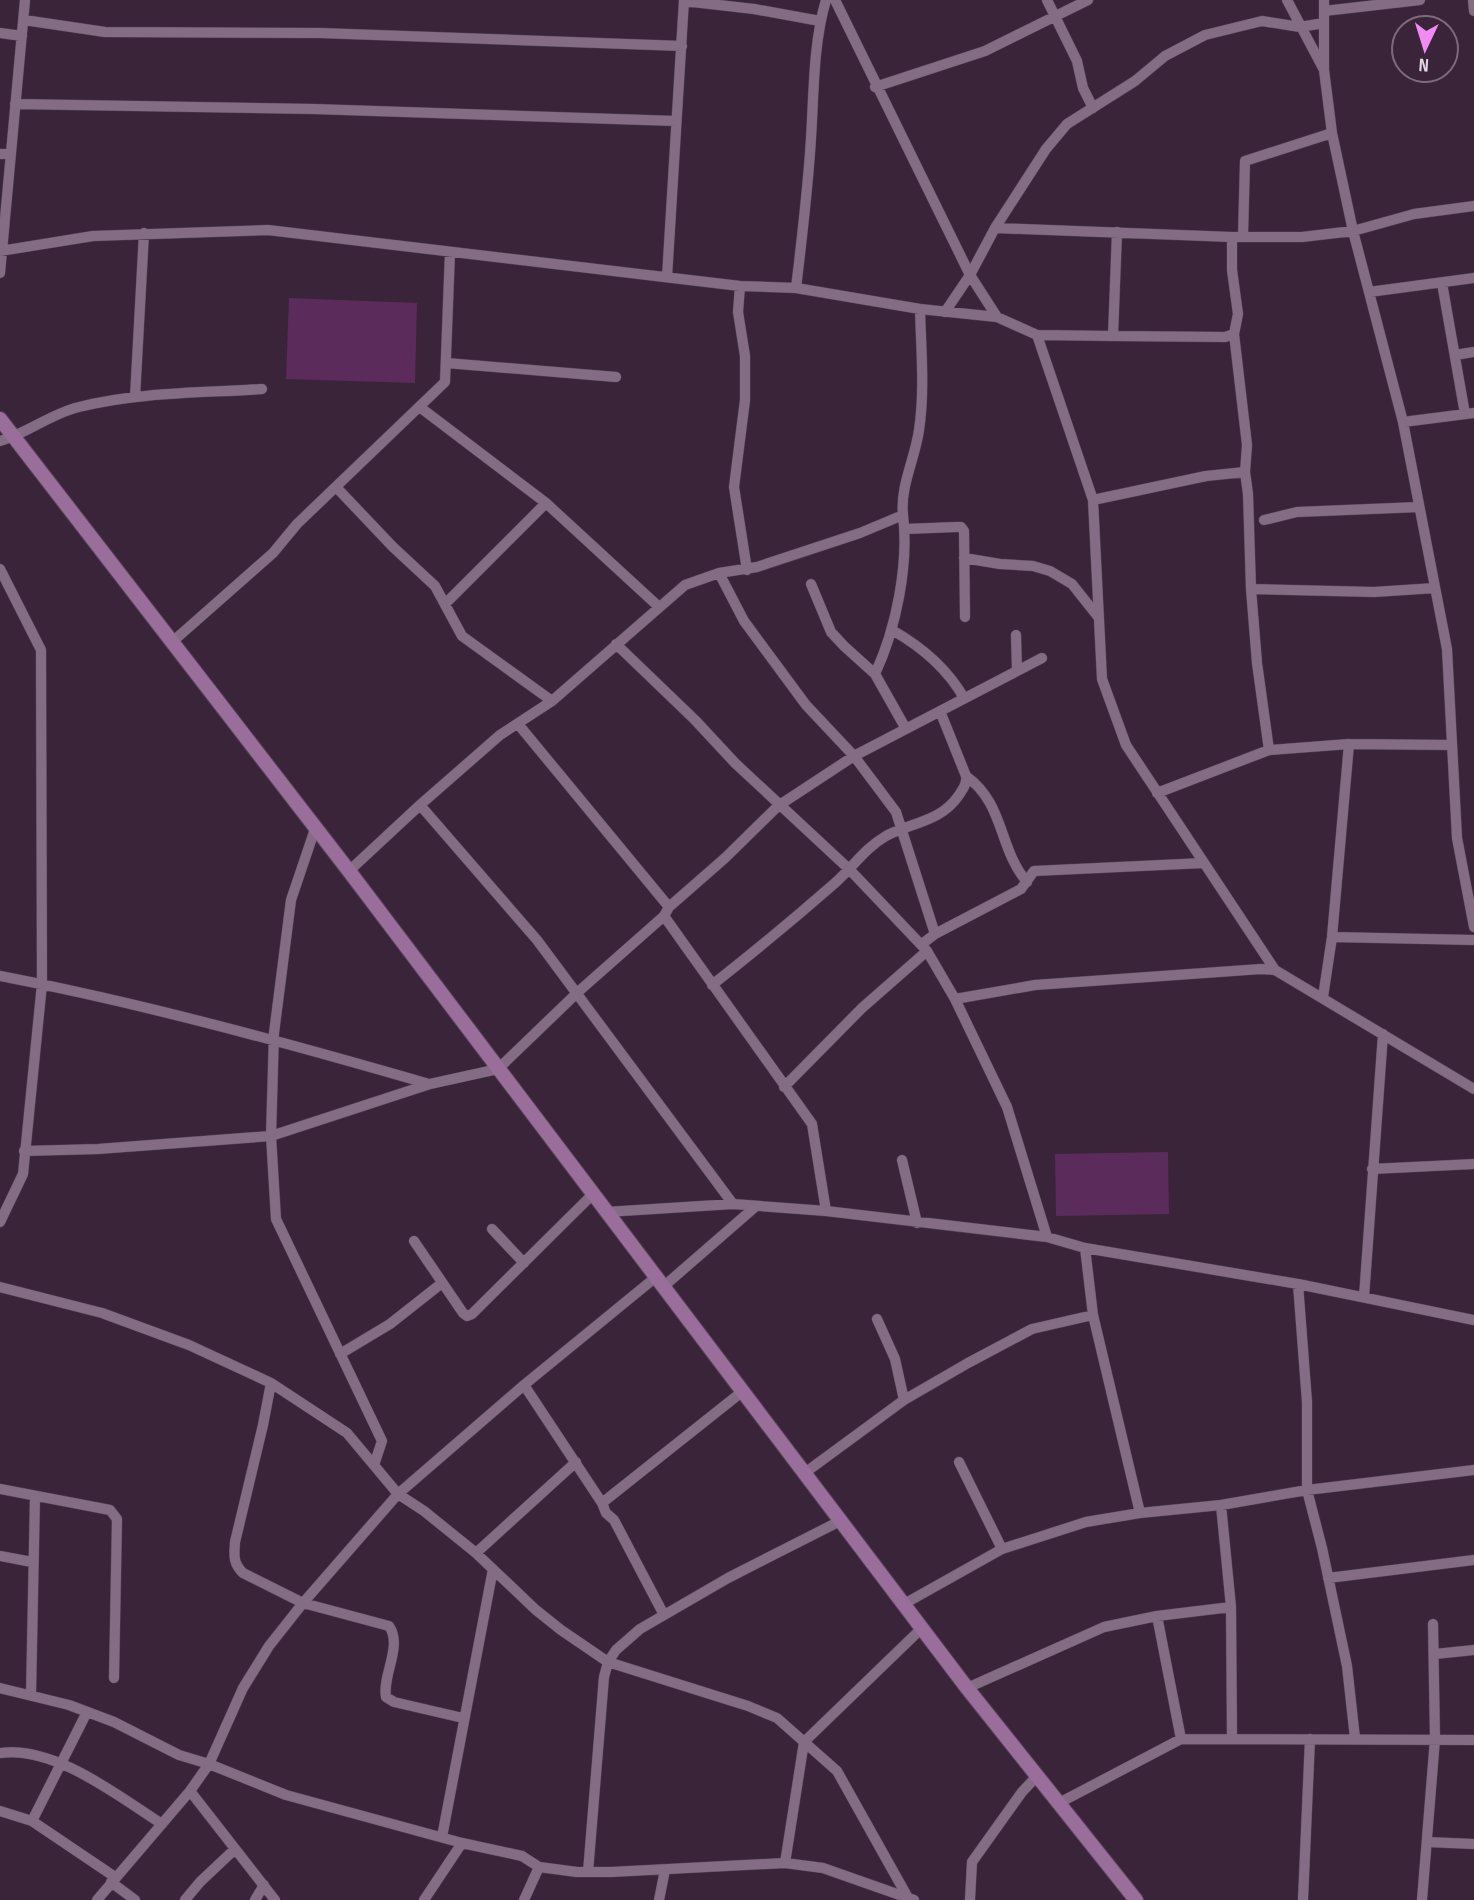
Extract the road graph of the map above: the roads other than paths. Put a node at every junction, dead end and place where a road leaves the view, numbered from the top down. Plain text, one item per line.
1 (25, 0) edge
2 (826, 0) edge
3 (835, 0) edge
4 (1048, 0) edge
5 (1088, 0) edge
6 (1287, 0) edge
7 (1420, 0) edge
8 (1473, 0) edge
9 (684, 1) edge
10 (1324, 5) edge
11 (1474, 11) edge
12 (1055, 18) junction
13 (24, 20) junction
14 (820, 21) junction
15 (1324, 23) junction
16 (1300, 27) junction
17 (0, 33) edge
18 (22, 36) junction
19 (682, 46) junction
20 (1324, 70) junction
21 (875, 87) junction
22 (15, 104) junction
23 (1093, 108) junction
24 (676, 121) junction
25 (1332, 134) junction
26 (6, 154) edge
27 (1474, 206) edge
28 (995, 228) junction
29 (1353, 231) junction
30 (1117, 232) junction
31 (144, 233) junction
32 (1237, 237) junction
33 (0, 251) edge
34 (450, 252) junction
35 (0, 273) edge
36 (970, 275) junction
37 (667, 277) junction
38 (1474, 278) edge
39 (1442, 283) junction
40 (740, 286) junction
41 (796, 288) junction
42 (1369, 292) junction
43 (920, 309) junction
44 (946, 312) junction
45 (997, 317) junction
46 (1234, 334) junction
47 (1037, 335) junction
48 (1113, 336) junction
49 (1474, 352) edge
50 (1455, 355) junction
51 (446, 363) junction
52 (617, 377) dead end
53 (262, 389) dead end
54 (135, 397) junction
55 (421, 408) junction
56 (1470, 413) edge
57 (0, 419) edge
58 (1403, 422) junction
59 (7, 439) edge
60 (1245, 472) junction
61 (336, 487) junction
62 (1093, 500) junction
63 (546, 503) junction
64 (1419, 507) junction
65 (903, 516) junction
66 (1264, 520) dead end
67 (905, 528) junction
68 (964, 558) junction
69 (0, 569) edge
70 (747, 570) junction
71 (719, 573) junction
72 (811, 584) dead end
73 (1435, 588) junction
74 (1251, 589) junction
75 (445, 604) junction
76 (659, 607) junction
77 (965, 617) dead end
78 (1099, 618) junction
79 (892, 630) junction
80 (1016, 635) dead end
81 (171, 643) junction
82 (616, 644) junction
83 (1042, 658) dead end
84 (1017, 671) junction
85 (874, 674) junction
86 (964, 698) junction
87 (552, 701) junction
88 (940, 711) junction
89 (518, 724) junction
90 (906, 729) junction
91 (1349, 744) junction
92 (1452, 745) junction
93 (1269, 750) junction
94 (854, 756) junction
95 (967, 776) junction
96 (1157, 793) junction
97 (420, 805) junction
98 (778, 806) junction
99 (315, 828) junction
100 (901, 829) junction
101 (1204, 863) junction
102 (850, 870) junction
103 (349, 872) junction
104 (1027, 882) junction
105 (666, 912) junction
106 (1474, 927) edge
107 (935, 933) junction
108 (1332, 937) junction
109 (1474, 940) edge
110 (925, 948) junction
111 (1275, 970) junction
112 (0, 976) edge
113 (42, 984) junction
114 (712, 985) junction
115 (578, 992) junction
116 (1323, 997) junction
117 (955, 999) junction
118 (1382, 1034) junction
119 (274, 1041) junction
120 (498, 1069) junction
121 (430, 1084) junction
122 (785, 1087) junction
123 (1474, 1089) edge
124 (271, 1136) junction
125 (24, 1151) junction
126 (902, 1160) dead end
127 (1474, 1164) edge
128 (1372, 1169) junction
129 (592, 1195) junction
130 (733, 1204) junction
131 (755, 1207) junction
132 (826, 1211) junction
133 (606, 1212) junction
134 (0, 1222) edge
135 (917, 1223) junction
136 (492, 1229) dead end
137 (1048, 1237) junction
138 (414, 1241) dead end
139 (1085, 1248) junction
140 (524, 1263) junction
141 (659, 1282) junction
142 (442, 1283) junction
143 (1298, 1284) junction
144 (0, 1287) edge
145 (1364, 1297) junction
146 (1093, 1315) junction
147 (877, 1319) dead end
148 (1474, 1320) edge
149 (340, 1354) junction
150 (271, 1383) junction
151 (524, 1385) junction
152 (743, 1391) junction
153 (904, 1400) junction
154 (576, 1462) junction
155 (959, 1462) dead end
156 (374, 1465) junction
157 (1474, 1470) edge
158 (806, 1472) junction
159 (0, 1489) edge
160 (1307, 1490) junction
161 (398, 1494) junction
162 (35, 1496) junction
163 (603, 1503) junction
164 (1221, 1505) junction
165 (1140, 1513) junction
166 (842, 1520) junction
167 (1002, 1549) junction
168 (477, 1553) junction
169 (0, 1556) edge
170 (1474, 1560) edge
171 (32, 1562) junction
172 (493, 1569) junction
173 (1328, 1578) junction
174 (303, 1603) junction
175 (904, 1604) junction
176 (1231, 1607) junction
177 (664, 1615) junction
178 (1157, 1616) junction
179 (1433, 1624) dead end
180 (922, 1628) junction
181 (1474, 1650) edge
182 (1435, 1654) junction
183 (608, 1662) junction
184 (114, 1678) dead end
185 (0, 1688) edge
186 (967, 1688) junction
187 (31, 1695) junction
188 (87, 1712) junction
189 (463, 1718) junction
190 (1355, 1738) junction
191 (1181, 1739) junction
192 (1232, 1739) junction
193 (1310, 1739) junction
194 (1435, 1739) junction
195 (1474, 1740) edge
196 (804, 1742) junction
197 (0, 1753) edge
198 (62, 1763) junction
199 (209, 1764) junction
200 (1038, 1775) junction
201 (190, 1791) junction
202 (1059, 1802) junction
203 (0, 1811) edge
204 (32, 1821) junction
205 (162, 1824) junction
206 (442, 1837) junction
207 (1427, 1842) junction
208 (462, 1843) junction
209 (1474, 1844) edge
210 (235, 1849) junction
211 (785, 1863) junction
212 (539, 1867) junction
213 (665, 1870) junction
214 (588, 1872) junction
215 (113, 1880) junction
216 (264, 1885) junction
217 (909, 1899) edge
218 (97, 1900) edge
219 (135, 1900) edge
220 (185, 1900) edge
221 (255, 1900) edge
222 (275, 1900) edge
223 (424, 1900) edge
224 (524, 1900) edge
225 (659, 1900) edge
226 (970, 1900) edge
227 (1136, 1900) edge
228 (1303, 1900) edge
229 (1422, 1900) edge

1 - 13 street
2 - 14 street
3 - 21 street
4 - 12 street
5 - 12 street
6 - 16 street
7 - 10 street
8 - 11 street
9 - 14 street
9 - 19 street
10 - 15 street
12 - 21 street
12 - 23 street
13 - 18 street
13 - 19 street
14 - 41 street
15 - 16 street
15 - 20 street
16 - 20 street
16 - 23 street
17 - 18 street
18 - 22 street
19 - 24 street
20 - 25 street
21 - 36 street
22 - 24 street
22 - 26 street
23 - 28 street
24 - 37 street
25 - 29 street
25 - 32 street
26 - 33 street
27 - 29 street
28 - 30 street
28 - 36 street
29 - 32 street
29 - 42 street
30 - 32 street
30 - 48 street
31 - 33 street
31 - 34 street
31 - 54 street
32 - 46 street
33 - 35 street
34 - 37 street
34 - 51 street
36 - 44 street
36 - 45 street
37 - 40 street
38 - 39 street
39 - 42 street
39 - 50 street
40 - 41 street
40 - 70 street
41 - 43 street
42 - 58 street
43 - 44 street
43 - 65 street
44 - 45 street
45 - 47 street
46 - 48 street
46 - 60 street
47 - 48 street
47 - 62 street
49 - 50 street
50 - 56 street
51 - 52 street
51 - 55 street
53 - 54 street
54 - 59 street
55 - 61 street
55 - 63 street
56 - 58 street
57 - 59 main road
58 - 64 street
59 - 81 main road
60 - 62 street
60 - 74 street
61 - 75 street
61 - 81 street
62 - 78 street
63 - 75 street
63 - 76 street
64 - 66 street
64 - 73 street
65 - 67 street
65 - 70 street
67 - 68 street
67 - 79 street
68 - 77 street
68 - 78 street
69 - 113 street
70 - 71 street
71 - 76 street
71 - 94 street
72 - 85 street
73 - 74 street
73 - 92 street
74 - 93 street
75 - 87 street
76 - 82 street
78 - 96 street
79 - 85 street
79 - 86 street
80 - 84 street
81 - 99 main road
82 - 87 street
82 - 98 street
83 - 84 street
84 - 86 street
85 - 90 street
86 - 88 street
87 - 89 street
88 - 90 street
88 - 95 street
89 - 97 street
89 - 105 street
90 - 94 street
91 - 92 street
91 - 93 street
91 - 108 street
92 - 106 street
93 - 96 street
94 - 98 street
94 - 100 street
95 - 100 street
95 - 104 street
96 - 101 street
97 - 103 street
97 - 115 street
98 - 102 street
98 - 105 street
99 - 103 main road
99 - 119 street
100 - 102 street
100 - 107 street
101 - 104 street
101 - 111 street
102 - 110 street
102 - 114 street
103 - 120 main road
104 - 107 street
105 - 114 street
105 - 115 street
107 - 110 street
108 - 109 street
108 - 116 street
110 - 117 street
110 - 122 street
111 - 116 street
111 - 117 street
112 - 113 street
113 - 119 street
113 - 125 street
114 - 122 street
115 - 120 street
115 - 130 street
116 - 118 street
117 - 137 street
118 - 123 street
118 - 128 street
119 - 121 street
119 - 124 street
120 - 121 street
120 - 129 main road
121 - 124 street
122 - 132 street
124 - 125 street
124 - 149 street
125 - 134 street
126 - 135 street
127 - 128 street
128 - 145 street
129 - 133 main road
129 - 140 street
130 - 131 street
130 - 133 street
131 - 132 street
131 - 141 street
132 - 135 street
133 - 141 main road
135 - 137 street
136 - 140 street
137 - 139 street
138 - 142 street
139 - 143 street
139 - 146 street
140 - 142 street
141 - 151 street
141 - 152 main road
142 - 149 street
143 - 145 street
143 - 160 street
144 - 150 street
145 - 148 street
146 - 153 street
146 - 165 street
147 - 153 street
149 - 156 street
150 - 156 street
150 - 174 street
151 - 154 street
151 - 161 street
152 - 158 main road
152 - 163 street
153 - 158 street
154 - 163 street
154 - 168 street
155 - 167 street
156 - 161 street
157 - 160 street
158 - 166 main road
159 - 162 street
160 - 164 street
160 - 173 street
161 - 168 street
161 - 174 street
162 - 171 street
162 - 184 street
163 - 177 street
164 - 165 street
164 - 176 street
165 - 167 street
166 - 175 main road
166 - 177 street
167 - 175 street
168 - 172 street
169 - 171 street
170 - 173 street
171 - 187 street
172 - 183 street
172 - 189 street
173 - 190 street
174 - 189 street
174 - 199 street
175 - 180 main road
176 - 178 street
176 - 192 street
177 - 183 street
178 - 186 street
178 - 191 street
179 - 182 street
180 - 186 main road
180 - 196 street
181 - 182 street
182 - 194 street
183 - 196 street
183 - 214 street
185 - 187 street
186 - 200 main road
187 - 188 street
188 - 198 street
188 - 199 street
189 - 206 street
190 - 193 street
190 - 194 street
191 - 192 street
191 - 202 street
192 - 193 street
193 - 228 street
194 - 195 street
194 - 207 street
196 - 211 street
196 - 217 street
197 - 198 street
198 - 204 street
198 - 205 street
199 - 201 street
199 - 206 street
200 - 202 main road
200 - 226 street
201 - 205 street
201 - 210 street
202 - 227 main road
203 - 204 street
204 - 215 street
205 - 215 street
206 - 208 street
207 - 209 street
207 - 229 street
208 - 212 street
208 - 223 street
210 - 216 street
210 - 220 street
211 - 213 street
211 - 217 street
212 - 214 street
212 - 224 street
213 - 214 street
213 - 225 street
215 - 218 street
215 - 219 street
216 - 221 street
216 - 222 street

